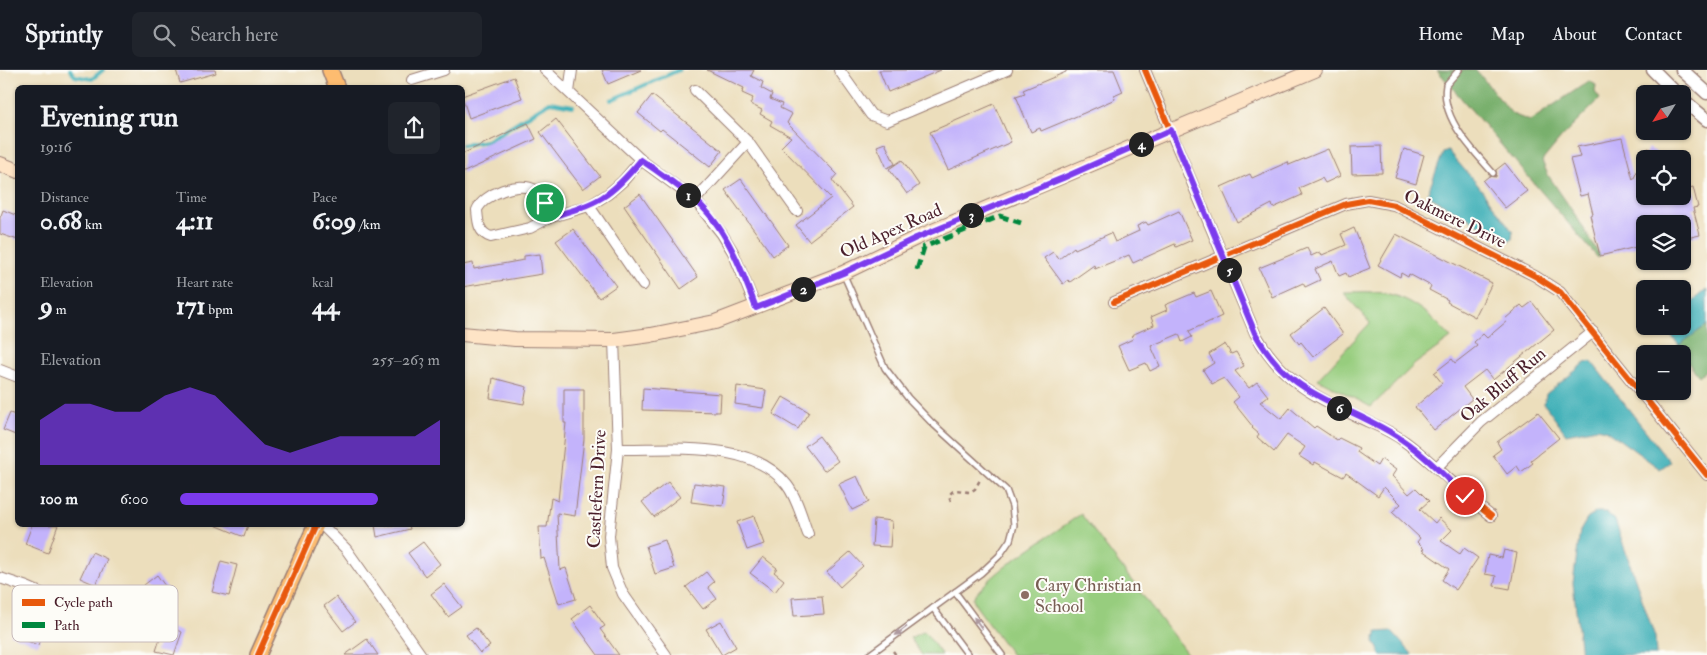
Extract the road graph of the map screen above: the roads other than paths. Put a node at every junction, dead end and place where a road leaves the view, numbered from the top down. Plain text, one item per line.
1 (330, 70) edge
2 (444, 70) edge
3 (545, 70) edge
4 (572, 70) edge
5 (839, 70) edge
6 (1007, 70) edge
7 (1146, 70) edge
8 (1315, 70) edge
9 (1459, 70) edge
10 (1653, 70) edge
11 (1682, 70) edge
12 (412, 80) dead end
13 (336, 85) edge
14 (1668, 85) edge
15 (694, 90) dead end
16 (569, 92) junction
17 (1707, 93) edge
18 (1691, 107) edge
19 (1707, 120) edge
20 (1171, 130) junction
21 (748, 142) junction
22 (641, 160) junction
23 (0, 164) edge
24 (15, 170) edge
25 (1492, 173) dead end
26 (695, 200) junction
27 (589, 206) junction
28 (797, 211) dead end
29 (551, 217) junction
30 (1223, 254) junction
31 (843, 273) junction
32 (643, 285) dead end
33 (1114, 302) dead end
34 (756, 308) junction
35 (1593, 332) junction
36 (465, 334) edge
37 (614, 340) junction
38 (0, 370) edge
39 (15, 376) edge
40 (618, 449) junction
41 (1437, 467) junction
42 (1707, 475) edge
43 (1491, 516) dead end
44 (315, 527) edge
45 (324, 527) edge
46 (808, 534) dead end
47 (0, 578) edge
48 (24, 585) edge
49 (955, 592) junction
50 (932, 608) junction
51 (258, 655) edge
52 (421, 655) edge
53 (666, 655) edge
54 (869, 655) edge
55 (968, 655) edge
56 (1002, 655) edge

1 - 13 main road
2 - 12 street
3 - 16 street
4 - 16 street
5 - 6 street
7 - 20 street
8 - 20 main road, Old Apex Road
9 - 25 lane
10 - 14 street
11 - 17 street
15 - 21 street
16 - 22 street
18 - 19 street
20 - 30 street
20 - 31 main road, Old Apex Road
21 - 26 street
21 - 28 street
22 - 26 street
22 - 27 street
23 - 24 main road
26 - 34 street
27 - 29 street
27 - 32 street
29 - 29 street
30 - 33 street, Oakmere Drive
30 - 35 street, Oakmere Drive
30 - 41 street
31 - 34 main road, Old Apex Road
31 - 49 lane
34 - 37 main road, Old Apex Road
35 - 41 street, Oak Bluff Run
35 - 42 street, Oakmere Drive
36 - 37 main road, Old Apex Road
37 - 40 street, Castlefern Drive
38 - 39 street
40 - 46 street
40 - 53 street, Castlefern Drive
41 - 43 street
44 - 51 main road
45 - 52 street
47 - 48 street
49 - 50 lane
56 -> 49 lane
50 -> 54 lane
50 - 55 lane

